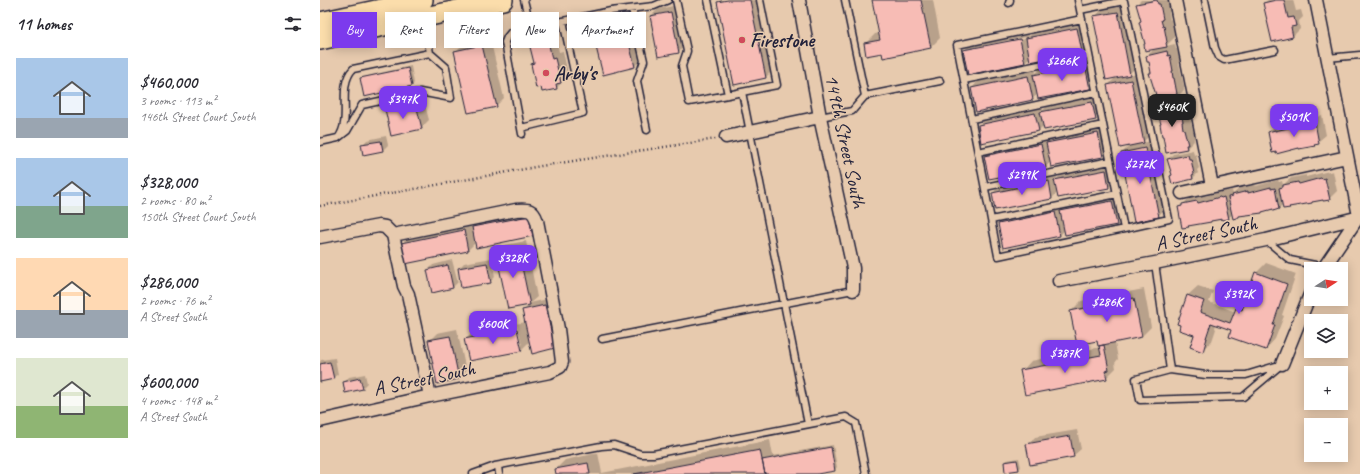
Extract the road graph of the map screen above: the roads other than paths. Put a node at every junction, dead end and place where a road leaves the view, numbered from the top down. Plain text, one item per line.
1 (503, 0) edge
2 (524, 0) edge
3 (668, 0) edge
4 (676, 0) edge
5 (708, 0) edge
6 (760, 0) edge
7 (799, 0) edge
8 (845, 0) edge
9 (1078, 0) edge
10 (1175, 0) edge
11 (1205, 0) edge
12 (1316, 0) edge
13 (420, 5) edge
14 (632, 9) junction
15 (1080, 10) junction
16 (527, 12) edge
17 (1082, 19) junction
18 (563, 21) junction
19 (320, 22) edge
20 (559, 22) edge
21 (511, 32) edge
22 (320, 40) edge
23 (1275, 50) dead end
24 (430, 53) junction
25 (1089, 55) junction
26 (1360, 55) edge
27 (1327, 58) junction
28 (964, 80) junction
29 (940, 81) dead end
30 (742, 92) junction
31 (1096, 92) junction
32 (728, 95) junction
33 (865, 96) junction
34 (820, 117) junction
35 (972, 119) junction
36 (1103, 126) junction
37 (647, 130) dead end
38 (750, 132) junction
39 (726, 137) road end
40 (338, 138) junction
41 (320, 142) edge
42 (978, 152) junction
43 (1347, 158) junction
44 (1110, 161) junction
45 (1212, 186) junction
46 (985, 187) junction
47 (1182, 193) dead end
48 (1117, 194) junction
49 (1359, 216) edge
50 (991, 220) junction
51 (1124, 229) junction
52 (393, 235) junction
53 (320, 237) edge
54 (1266, 240) junction
55 (1328, 262) edge
56 (1155, 263) junction
57 (1304, 263) edge
58 (1059, 281) dead end
59 (853, 290) joint
60 (783, 304) junction
61 (1305, 306) edge
62 (602, 339) dead end
63 (1282, 364) junction
64 (1170, 370) junction
65 (430, 396) junction
66 (320, 421) edge
67 (808, 424) junction
68 (498, 466) junction
69 (473, 474) edge
70 (499, 474) edge
71 (866, 474) edge

1 - 13 main road
2 - 16 lane
3 - 14 lane
4 - 32 lane
5 - 32 lane
6 - 30 lane
7 - 34 street, 149th Street South
8 - 33 lane
9 - 15 lane
10 - 45 street
11 - 23 lane
12 - 27 street
13 - 19 main road
13 - 22 main road
13 - 24 lane
14 - 18 lane
14 - 37 lane
15 - 17 lane
15 - 51 lane
17 - 25 lane
17 - 28 lane
18 - 20 lane
18 - 21 lane
24 - 40 lane
24 - 40 lane
25 - 28 lane
25 - 31 lane
26 - 27 lane
27 - 43 street
28 - 35 lane
29 - 33 lane
30 - 32 lane
30 - 38 lane
31 - 35 lane
31 - 36 lane
33 - 34 lane
34 - 38 street
34 - 59 street, 149th Street South
35 - 42 lane
36 - 42 lane
36 - 44 lane
38 - 39 street
38 - 60 lane
40 - 41 lane
42 - 46 lane
43 - 45 street
43 - 49 street
44 - 46 lane
44 - 48 lane
45 - 47 street
46 - 50 lane
48 - 50 lane
48 - 51 lane
49 - 54 street, A Street South
49 - 55 street
50 - 51 lane
52 - 53 street
52 - 65 street
52 - 65 street, A Street South
54 - 56 street, A Street South
54 - 57 lane
56 - 58 street, A Street South
56 - 64 lane
59 - 60 lane
60 - 62 lane
60 - 67 lane
61 - 63 street
63 - 64 lane
63 - 64 lane
65 - 66 street, A Street South
67 - 68 lane
67 - 71 lane
68 - 69 lane
68 - 70 lane

